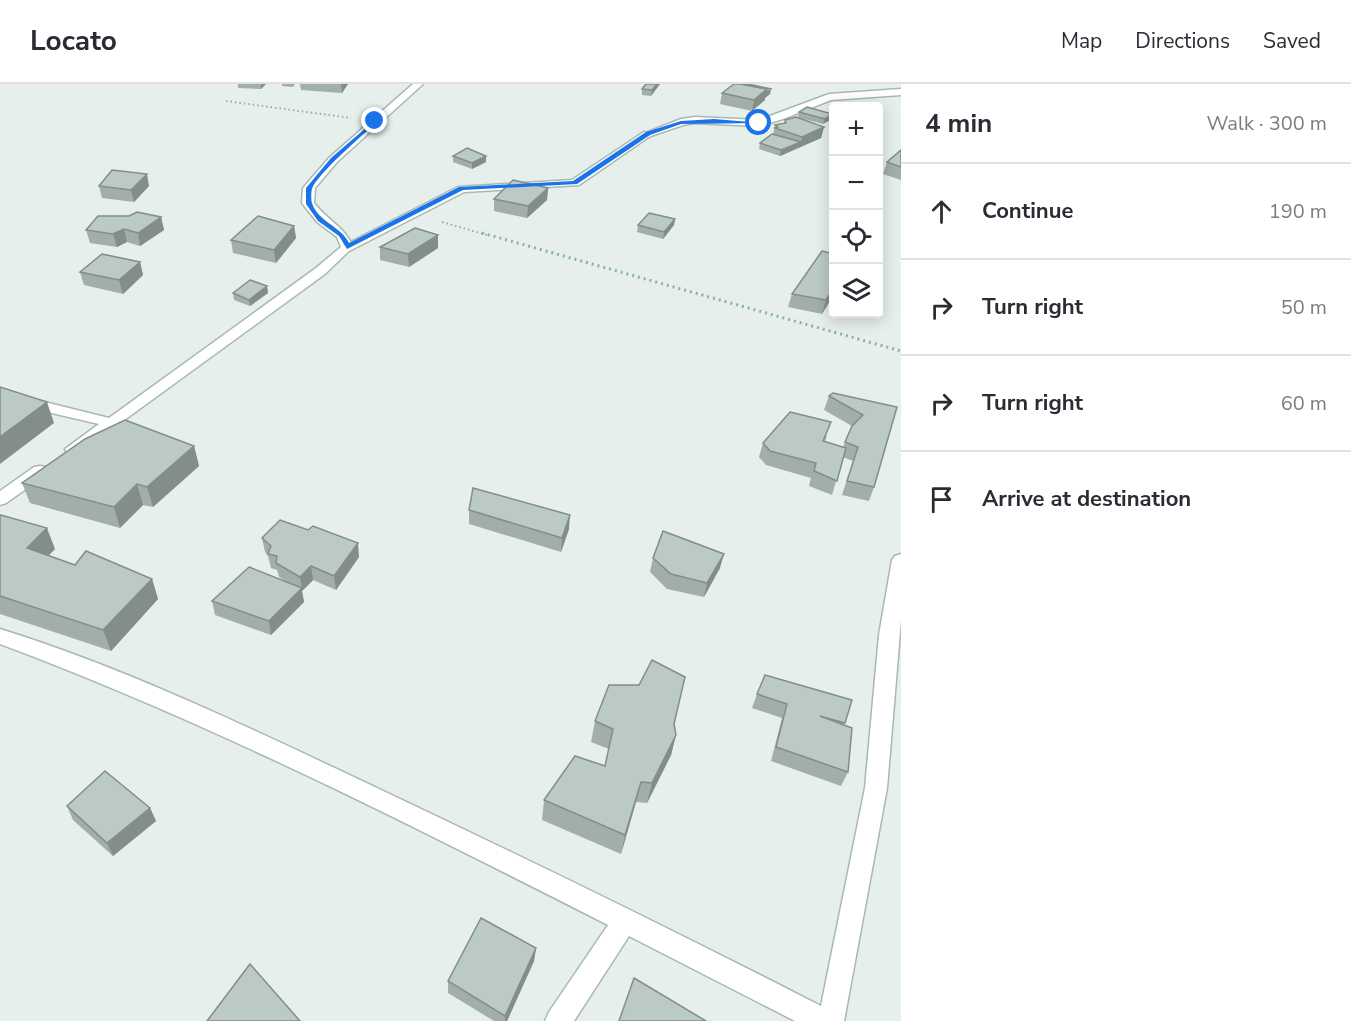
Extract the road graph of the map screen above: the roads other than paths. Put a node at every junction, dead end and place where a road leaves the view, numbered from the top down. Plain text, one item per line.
1 (418, 84) edge
2 (901, 92) edge
3 (347, 247) junction
4 (0, 396) edge
5 (112, 423) junction
6 (0, 498) edge
7 (901, 560) edge
8 (899, 586) edge
9 (0, 636) edge
10 (626, 919) junction
11 (558, 1021) edge
12 (823, 1021) edge
13 (831, 1021) edge

1 - 3 street
2 - 3 street
3 - 5 street
4 - 5 street
5 - 6 street
7 - 8 street
8 - 13 street
9 - 10 street
10 - 11 street
10 - 12 street

